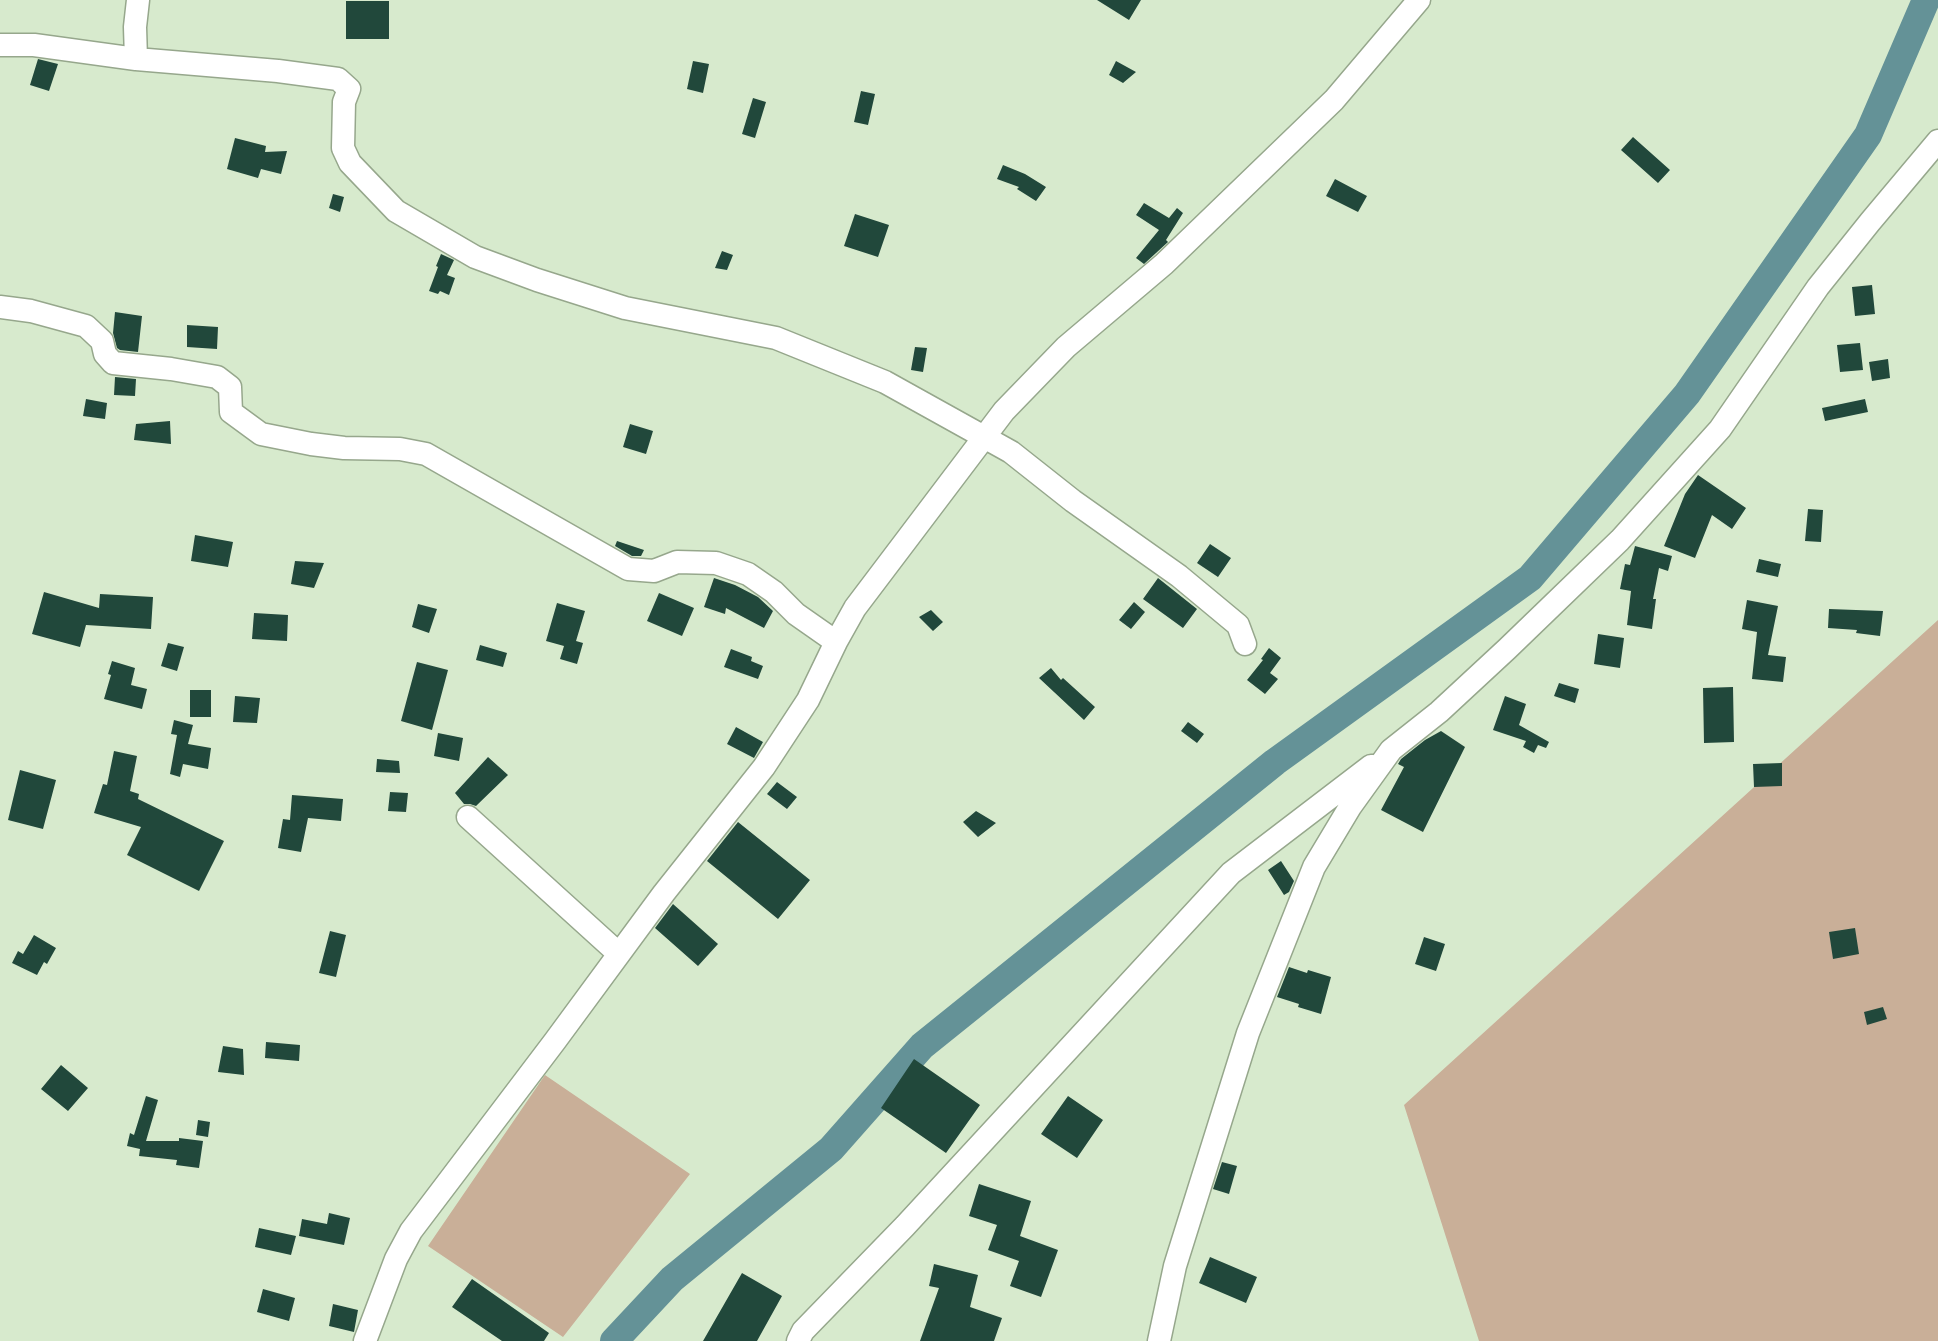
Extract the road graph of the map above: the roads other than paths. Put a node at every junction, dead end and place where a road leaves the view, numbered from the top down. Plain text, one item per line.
1 (138, 0) edge
2 (1419, 0) edge
3 (0, 45) edge
4 (136, 59) junction
5 (1938, 141) edge
6 (0, 307) edge
7 (985, 436) junction
8 (836, 642) junction
9 (1245, 644) dead end
10 (1391, 750) junction
11 (468, 817) dead end
12 (619, 954) junction
13 (365, 1341) edge
14 (798, 1341) edge
15 (1159, 1341) edge

1 - 4 street
2 - 7 street
3 - 4 street
4 - 7 street
5 - 10 street
6 - 8 street
7 - 8 street
7 - 9 street
8 - 12 street
10 - 14 street
10 - 15 street
11 - 12 street
12 - 13 street

